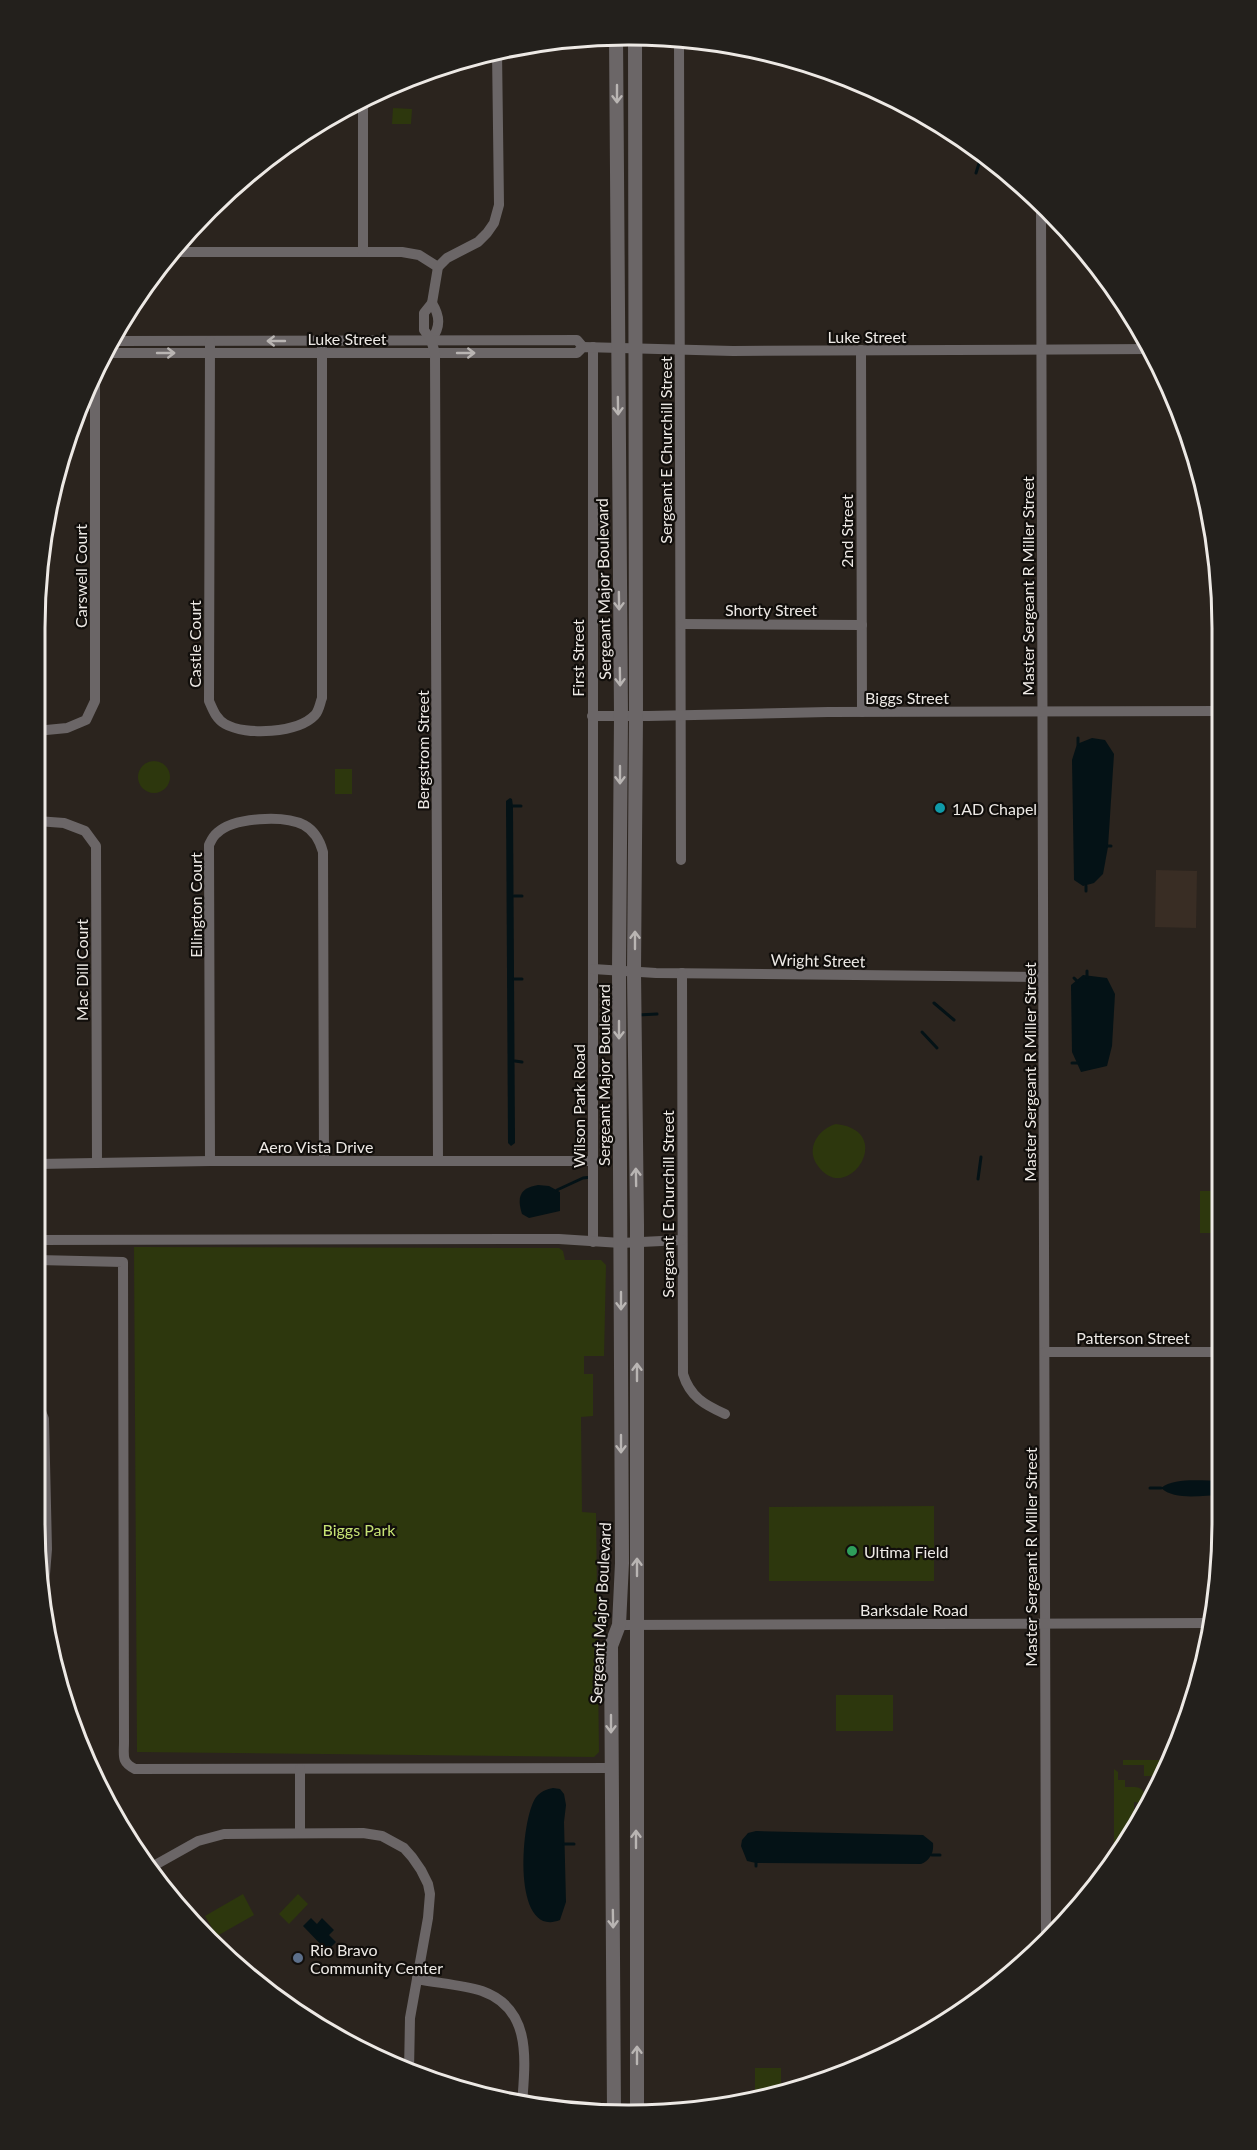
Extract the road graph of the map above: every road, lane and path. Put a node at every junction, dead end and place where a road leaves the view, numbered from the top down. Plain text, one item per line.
1 (616, 45) edge
2 (635, 45) edge
3 (680, 47) edge
4 (497, 60) edge
5 (363, 109) edge
6 (1041, 216) edge
7 (183, 252) edge
8 (363, 252) junction
9 (438, 267) junction
10 (322, 340) junction
11 (431, 340) junction
12 (121, 341) edge
13 (210, 341) junction
14 (588, 347) junction
15 (617, 347) junction
16 (1141, 349) edge
17 (635, 350) junction
18 (861, 350) junction
19 (1041, 350) junction
20 (680, 351) junction
21 (114, 353) edge
22 (210, 353) junction
23 (322, 353) junction
24 (435, 353) junction
25 (96, 390) edge
26 (681, 624) junction
27 (862, 625) junction
28 (1042, 711) junction
29 (1212, 711) edge
30 (862, 712) junction
31 (592, 716) junction
32 (621, 716) junction
33 (636, 716) junction
34 (681, 716) junction
35 (45, 730) edge
36 (45, 822) edge
37 (681, 860) dead end
38 (593, 969) junction
39 (619, 971) junction
40 (634, 972) junction
41 (682, 973) junction
42 (1043, 977) junction
43 (210, 1161) junction
44 (324, 1161) junction
45 (438, 1161) junction
46 (593, 1161) junction
47 (97, 1163) junction
48 (45, 1164) edge
49 (45, 1240) edge
50 (682, 1240) junction
51 (594, 1242) junction
52 (636, 1242) junction
53 (621, 1243) junction
54 (45, 1260) edge
55 (1045, 1352) junction
56 (1212, 1352) edge
57 (725, 1414) dead end
58 (45, 1467) edge
59 (46, 1560) edge
60 (1045, 1623) junction
61 (1203, 1623) edge
62 (619, 1625) junction
63 (638, 1625) junction
64 (611, 1768) junction
65 (300, 1769) junction
66 (300, 1833) junction
67 (157, 1864) edge
68 (1046, 1929) edge
69 (417, 1979) junction
70 (409, 2063) edge
71 (523, 2095) edge
72 (614, 2105) edge
73 (637, 2105) edge

1 -> 15 street, Sergeant Major Boulevard
2 - 17 street, Sergeant Major Boulevard
3 - 20 street, Sergeant E Churchill Street
4 - 9 street
5 - 8 street
6 - 19 street, Master Sergeant R Miller Street
7 - 8 street
8 - 9 street
9 - 11 street, Bergstrom Street
10 - 11 street, Luke Street
10 -> 13 street, Luke Street
10 - 23 street, Castle Court
11 - 14 street, Luke Street
11 - 24 street, Bergstrom Street
12 - 13 street, Luke Street
13 - 22 street, Castle Court
14 - 15 street, Luke Street
24 -> 14 street, Luke Street
14 - 31 street, First Street
15 - 17 street, Luke Street
15 -> 32 street, Sergeant Major Boulevard
16 - 19 street, Luke Street
17 - 20 street, Luke Street
17 - 33 street, Sergeant Major Boulevard
18 - 19 street, Luke Street
18 - 20 street, Luke Street
18 - 27 street, 2nd Street
19 - 28 street, Master Sergeant R Miller Street
20 - 26 street, Sergeant E Churchill Street
21 -> 22 street, Luke Street
22 - 23 street, Luke Street
22 - 23 street, Castle Court
23 - 24 street, Luke Street
24 - 45 street, Bergstrom Street
25 - 35 street, Carswell Court
26 - 27 street, Shorty Street
26 - 34 street, Sergeant E Churchill Street
27 - 30 street, 2nd Street
28 - 29 street, Biggs Street
28 - 30 street, Biggs Street
28 - 42 street, Master Sergeant R Miller Street
30 - 34 street, Biggs Street
31 - 32 street, Biggs Street
31 - 38 street, First Street
32 - 33 street, Biggs Street
32 -> 39 street, Sergeant Major Boulevard
33 - 34 street, Biggs Street
40 -> 33 street, Sergeant Major Boulevard
34 - 37 street, Sergeant E Churchill Street
36 - 47 street, Mac Dill Court
38 - 39 street, Wright Street
38 - 46 street, Wilson Park Road
39 - 40 street, Wright Street
39 -> 53 street, Sergeant Major Boulevard
40 - 41 street, Wright Street
52 -> 40 street, Sergeant Major Boulevard
41 - 42 street, Wright Street
41 - 50 street, Sergeant E Churchill Street
42 - 55 street, Master Sergeant R Miller Street
43 - 44 street, Aero Vista Drive
43 - 44 street, Ellington Court
43 - 47 street, Aero Vista Drive
44 - 45 street, Aero Vista Drive
45 - 46 street, Aero Vista Drive
46 - 51 street, Wilson Park Road
47 - 48 street, Aero Vista Drive
49 - 51 street
50 - 52 street
50 - 57 street, Sergeant E Churchill Street
51 - 53 street
52 - 53 street
63 -> 52 street, Sergeant Major Boulevard
53 -> 62 street, Sergeant Major Boulevard
54 - 65 street
55 - 56 street, Patterson Street
55 - 60 street, Master Sergeant R Miller Street
58 - 59 street
60 - 61 street, Barksdale Road
60 - 63 street, Barksdale Road
60 - 68 street, Master Sergeant R Miller Street
62 - 63 street, Barksdale Road
62 -> 64 street, Sergeant Major Boulevard
73 -> 63 street, Sergeant Major Boulevard
64 - 65 street
64 -> 72 street, Sergeant Major Boulevard
65 - 66 street
66 - 67 street
66 - 69 street
69 - 70 street
69 - 71 street

